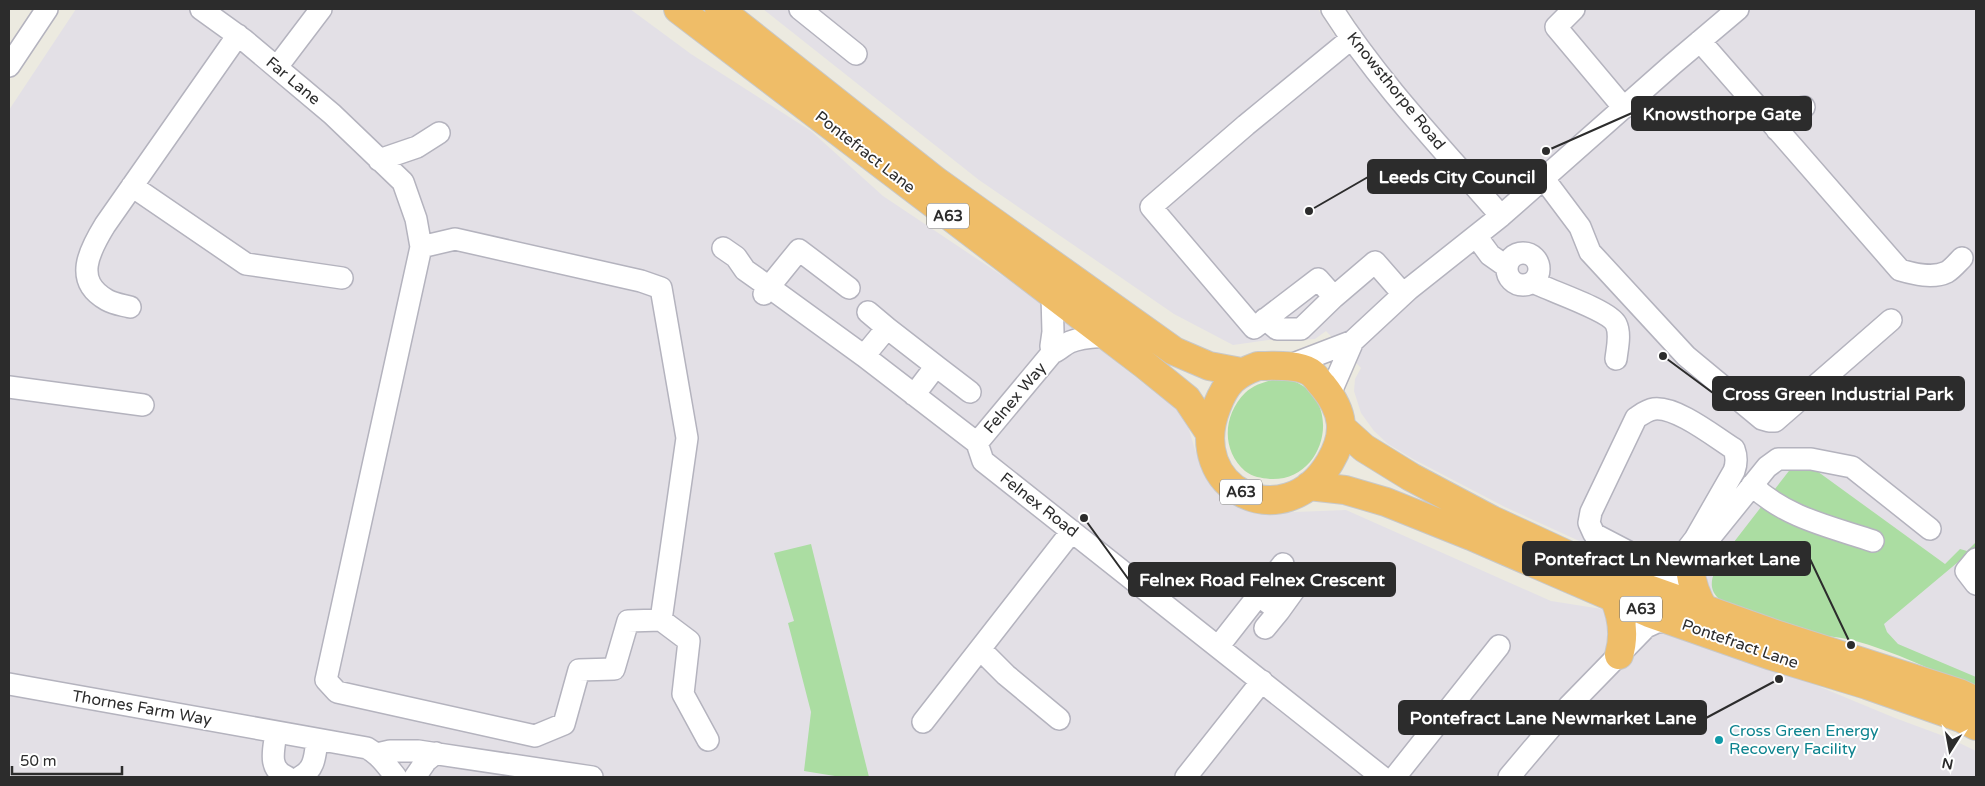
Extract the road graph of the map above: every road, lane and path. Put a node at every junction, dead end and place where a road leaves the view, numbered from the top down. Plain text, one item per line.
1 (47, 9) edge
2 (201, 9) edge
3 (320, 9) edge
4 (678, 9) edge
5 (719, 9) edge
6 (800, 9) edge
7 (1332, 9) edge
8 (1574, 9) edge
9 (1738, 9) edge
10 (238, 36) junction
11 (1352, 38) junction
12 (1700, 41) junction
13 (856, 54) dead end
14 (9, 66) edge
15 (277, 68) junction
16 (1804, 107) dead end
17 (1624, 108) junction
18 (1776, 130) junction
19 (439, 133) dead end
20 (379, 160) junction
21 (1544, 179) junction
22 (132, 186) junction
23 (1501, 216) junction
24 (1476, 236) junction
25 (421, 247) junction
26 (723, 248) dead end
27 (1962, 258) dead end
28 (342, 278) dead end
29 (849, 288) dead end
30 (766, 291) junction
31 (1403, 294) junction
32 (1052, 295) junction
33 (1334, 297) junction
34 (130, 308) dead end
35 (868, 312) dead end
36 (1265, 319) junction
37 (1891, 320) dead end
38 (888, 328) junction
39 (1107, 336) junction
40 (1353, 341) junction
41 (1052, 353) junction
42 (864, 356) junction
43 (1616, 359) dead end
44 (936, 366) junction
45 (1288, 366) junction
46 (1241, 372) junction
47 (9, 387) edge
48 (970, 392) dead end
49 (1330, 394) junction
50 (914, 395) junction
51 (143, 405) dead end
52 (1342, 429) junction
53 (1209, 432) junction
54 (977, 443) junction
55 (1309, 486) junction
56 (1752, 486) junction
57 (1930, 529) dead end
58 (1072, 531) junction
59 (1873, 541) dead end
60 (1976, 559) edge
61 (1283, 564) dead end
62 (1686, 565) junction
63 (1976, 584) edge
64 (1297, 586) dead end
65 (1647, 589) junction
66 (1258, 595) junction
67 (1614, 598) junction
68 (1704, 609) junction
69 (1278, 611) junction
70 (661, 620) junction
71 (1671, 621) junction
72 (1265, 628) dead end
73 (1218, 646) junction
74 (1499, 646) dead end
75 (980, 649) junction
76 (1619, 655) junction
77 (1262, 681) junction
78 (9, 684) edge
79 (1976, 701) edge
80 (1059, 719) dead end
81 (923, 722) dead end
82 (1976, 726) edge
83 (276, 733) junction
84 (317, 740) junction
85 (708, 740) dead end
86 (378, 754) junction
87 (436, 754) junction
88 (287, 777) edge
89 (396, 777) edge
90 (415, 777) edge
91 (592, 777) edge
92 (1186, 777) edge
93 (1382, 777) edge
94 (1395, 777) edge
95 (1509, 777) edge

1 - 14 street
2 - 10 street, Far Lane
3 - 15 street
4 - 32 highway, Pontefract Lane / A63
5 - 46 highway, Pontefract Lane / A63
6 - 13 street
7 - 11 street, Knowsthorpe Road
8 - 17 street
9 - 12 street
10 - 15 street, Far Lane
10 - 22 street
11 - 23 street, Knowsthorpe Road
11 - 36 street
12 - 17 street
12 - 18 street
15 - 20 street, Far Lane
16 - 18 street
17 - 21 street
18 - 27 street
19 - 20 street
20 - 25 street, Far Lane
21 - 23 street
21 - 37 street
22 - 28 street
22 - 34 street
23 - 24 street
24 - 31 street
24 - 43 street
25 - 70 street
25 - 70 street
26 - 30 street, Felnex Road
29 - 30 street
30 - 42 street, Felnex Road
31 - 33 street
31 - 40 street
32 - 39 highway, Pontefract Lane / A63
32 - 41 street, Felnex Way
33 - 36 street
33 - 36 street
35 - 38 street
38 - 42 street
38 - 44 street
39 - 41 street, Felnex Way
39 - 53 highway, Pontefract Lane / A63
40 - 45 street
40 - 49 street
41 - 54 street, Felnex Way
42 - 50 street, Felnex Road
44 - 48 street
44 - 50 street
45 - 46 highway, A63
45 - 49 highway, A63
46 - 53 highway, A63
47 - 51 street
49 - 52 highway, A63
50 - 54 street, Felnex Road
52 - 55 highway, A63
52 - 65 highway, Pontefract Lane / A63
53 - 55 highway, A63
54 - 58 street, Felnex Road
55 - 67 highway, Pontefract Lane / A63
56 - 57 street
56 - 59 street
56 - 62 street
58 - 73 street, Felnex Road
58 - 75 street
60 - 63 street
61 - 66 street
62 - 62 street
62 - 65 street
62 - 68 highway
64 - 69 street
65 - 68 highway, Pontefract Lane / A63
66 - 69 street
66 - 73 street
67 - 71 highway, Pontefract Lane / A63
67 - 76 highway
68 - 79 highway, Pontefract Lane / A63
69 - 72 street
70 - 85 street
71 - 76 street
71 - 82 highway, Pontefract Lane / A63
73 - 77 street, Felnex Road
74 - 94 street
75 - 80 street
75 - 81 street
76 - 95 street
77 - 92 street
77 - 93 street, Felnex Road
78 - 83 street, Thornes Farm Way
83 - 84 street, Thornes Farm Way
83 - 88 street
84 - 86 street, Thornes Farm Way
84 - 88 street
86 - 87 street
86 - 89 street
87 - 90 street
87 - 91 street

